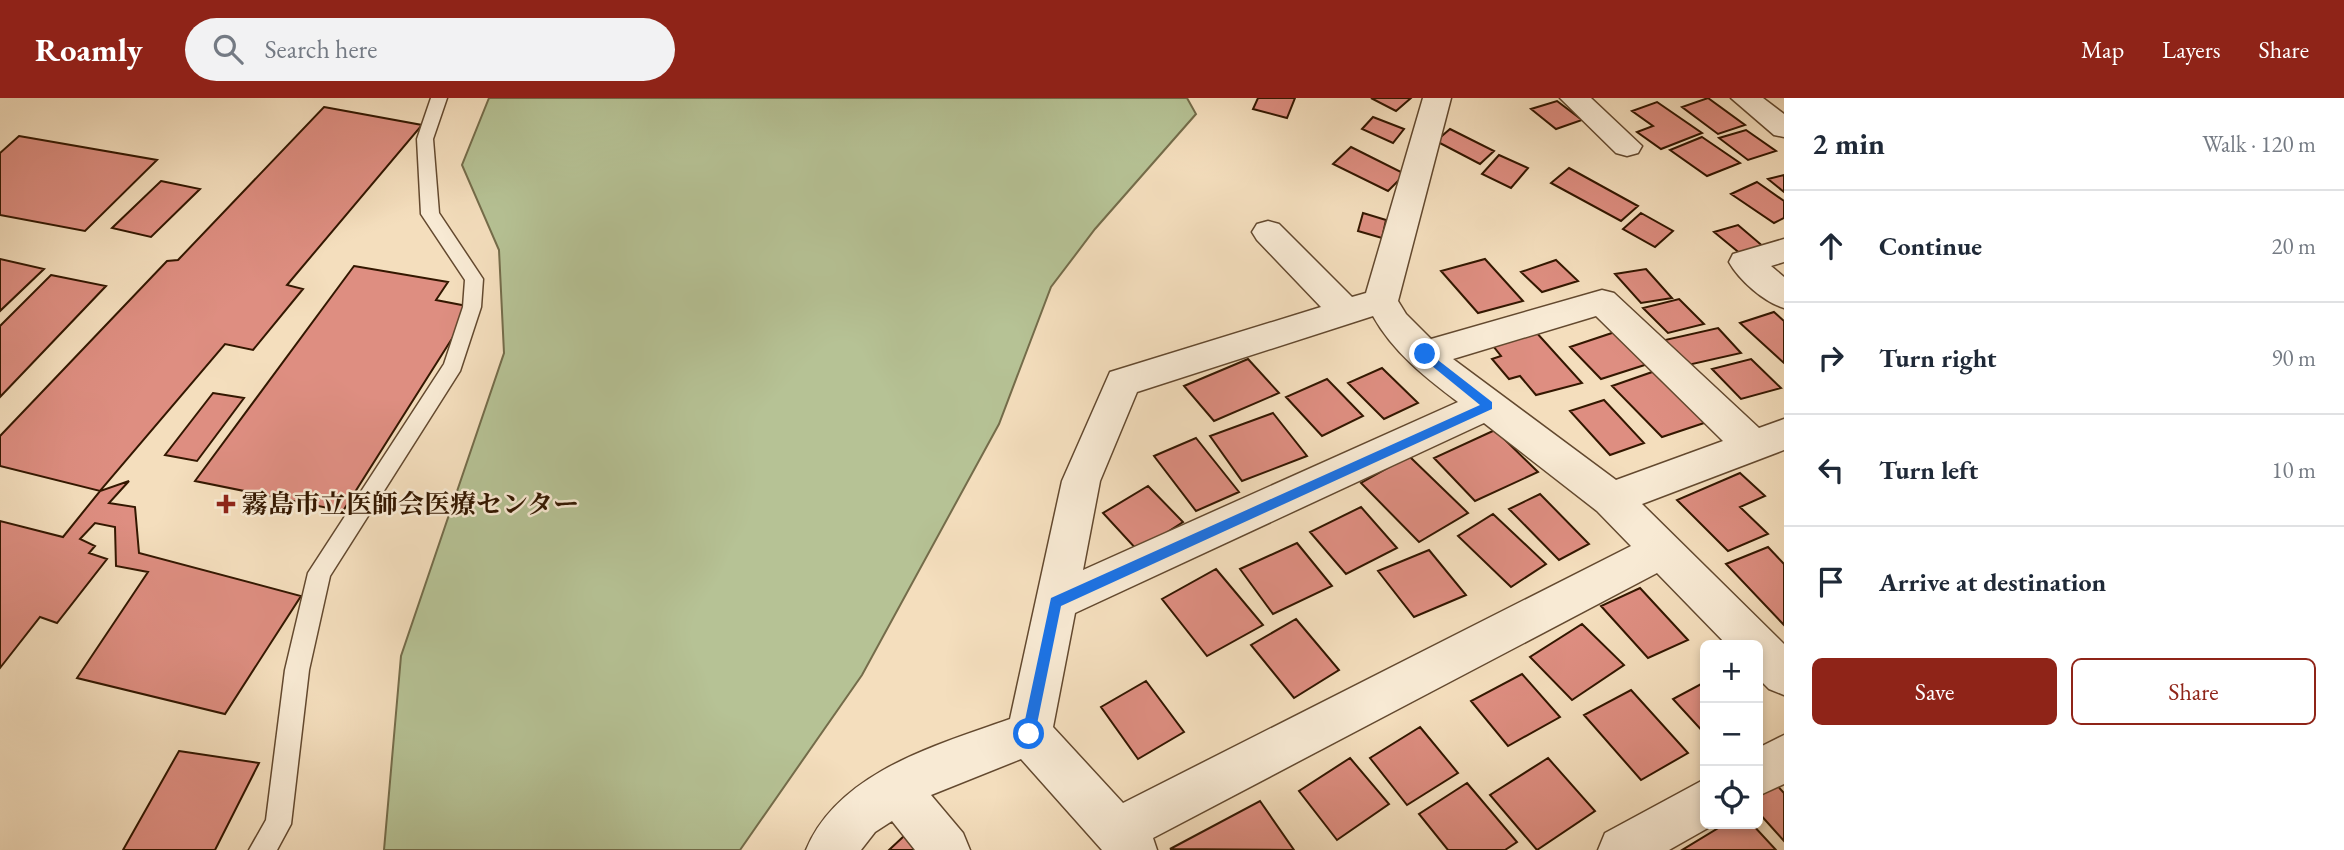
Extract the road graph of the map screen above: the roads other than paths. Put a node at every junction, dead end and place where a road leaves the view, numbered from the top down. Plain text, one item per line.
1 (439, 98) edge
2 (1437, 98) edge
3 (1574, 98) edge
4 (1745, 98) edge
5 (1784, 128) edge
6 (1627, 146) dead end
7 (1268, 232) dead end
8 (1784, 250) edge
9 (1784, 296) edge
10 (1363, 306) junction
11 (1425, 354) junction
12 (1488, 405) junction
13 (1768, 440) edge
14 (1611, 499) junction
15 (1661, 551) junction
16 (1056, 602) junction
17 (1772, 662) edge
18 (1029, 734) junction
19 (1784, 758) edge
20 (1763, 770) edge
21 (897, 790) junction
22 (1700, 806) edge
23 (1125, 841) edge
24 (1634, 847) edge
25 (262, 850) edge
26 (830, 850) edge
27 (946, 850) edge

1 - 25 lane
2 - 10 street
3 - 6 street
4 - 5 street
7 - 10 street
8 - 9 street
10 - 11 street
10 - 16 street
11 - 12 street
11 - 13 street
12 - 14 street
12 - 16 street
13 - 14 street
14 - 15 street
15 - 17 street
15 - 23 street
16 - 18 street
18 - 21 street
18 - 23 street
19 - 20 street
21 - 26 street
21 - 27 street
22 - 24 street

